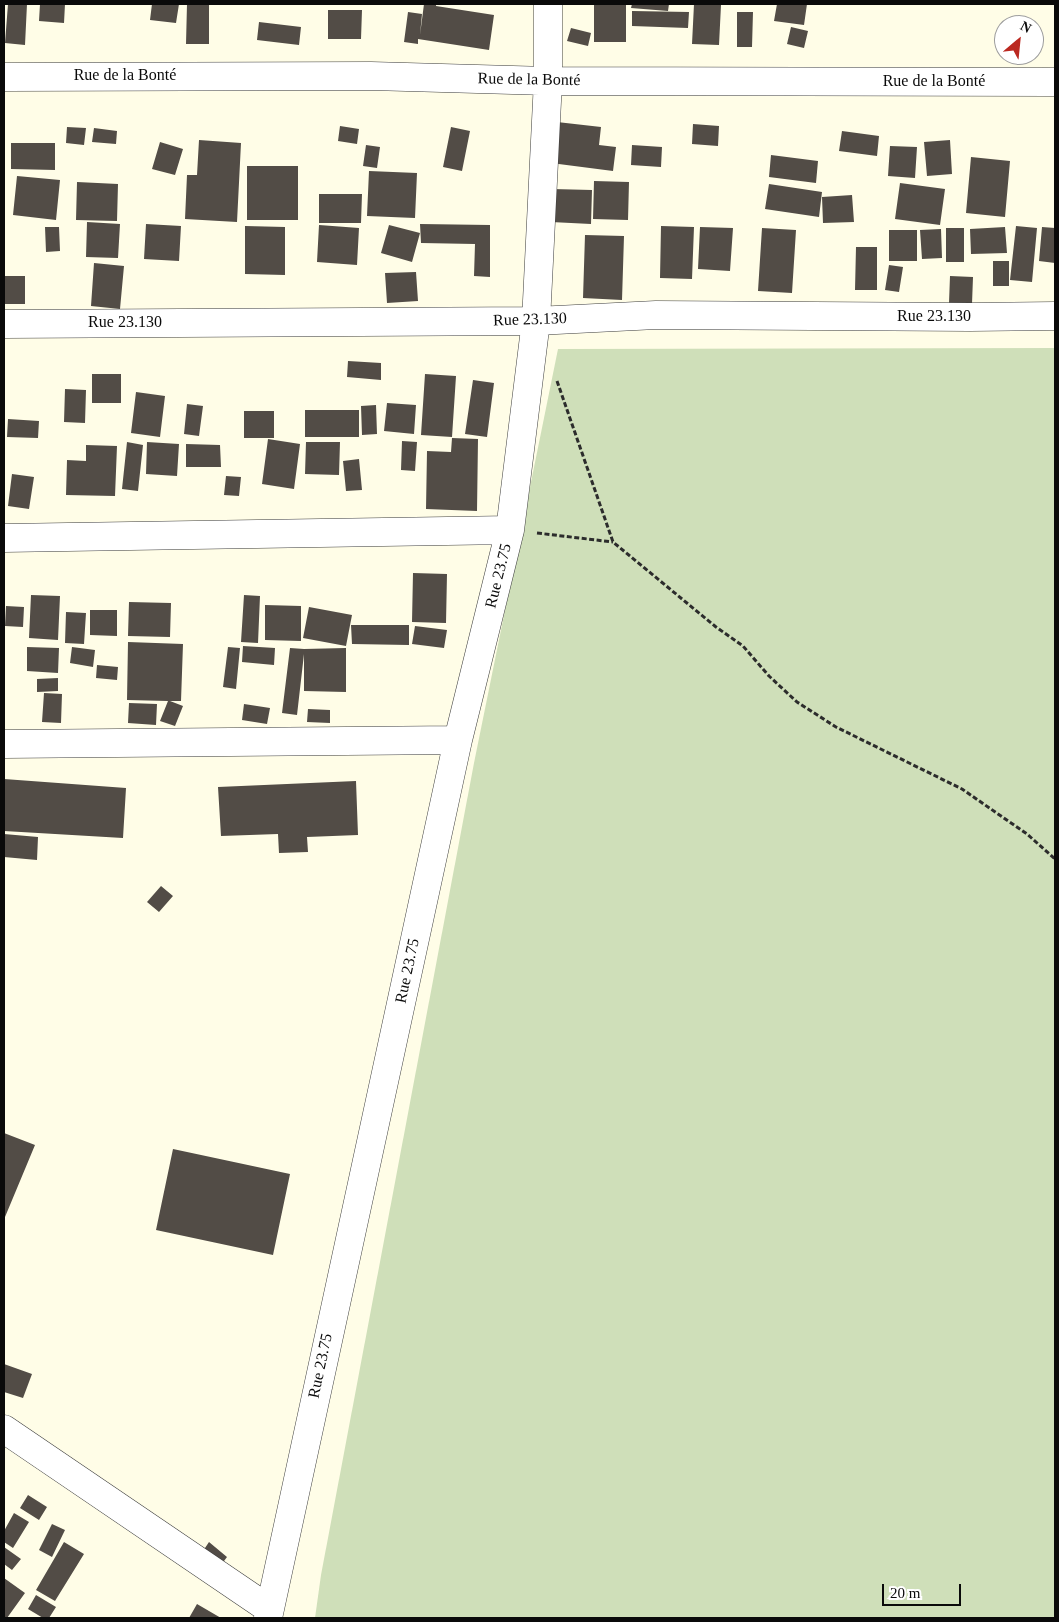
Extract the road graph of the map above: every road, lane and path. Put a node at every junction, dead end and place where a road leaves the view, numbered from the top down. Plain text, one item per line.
1 (548, 4) edge
2 (4, 77) edge
3 (548, 81) junction
4 (1055, 82) edge
5 (1055, 316) edge
6 (536, 321) junction
7 (4, 324) edge
8 (556, 376) dead end
9 (510, 530) junction
10 (4, 538) edge
11 (613, 542) junction
12 (458, 740) junction
13 (4, 744) edge
14 (1055, 859) edge
15 (4, 1429) edge
16 (268, 1614) edge

1 - 3 street, Rue 23.75
2 - 3 street, Rue de la Bonté
3 - 4 street, Rue de la Bonté
3 - 6 street, Rue 23.75
5 - 6 street, Rue 23.130
6 - 7 street, Rue 23.130
6 - 9 street, Rue 23.75
8 - 11 path
9 - 10 street
9 - 11 path
9 - 12 street, Rue 23.75
11 - 14 path
12 - 13 street
12 - 16 street, Rue 23.75
15 - 16 street

